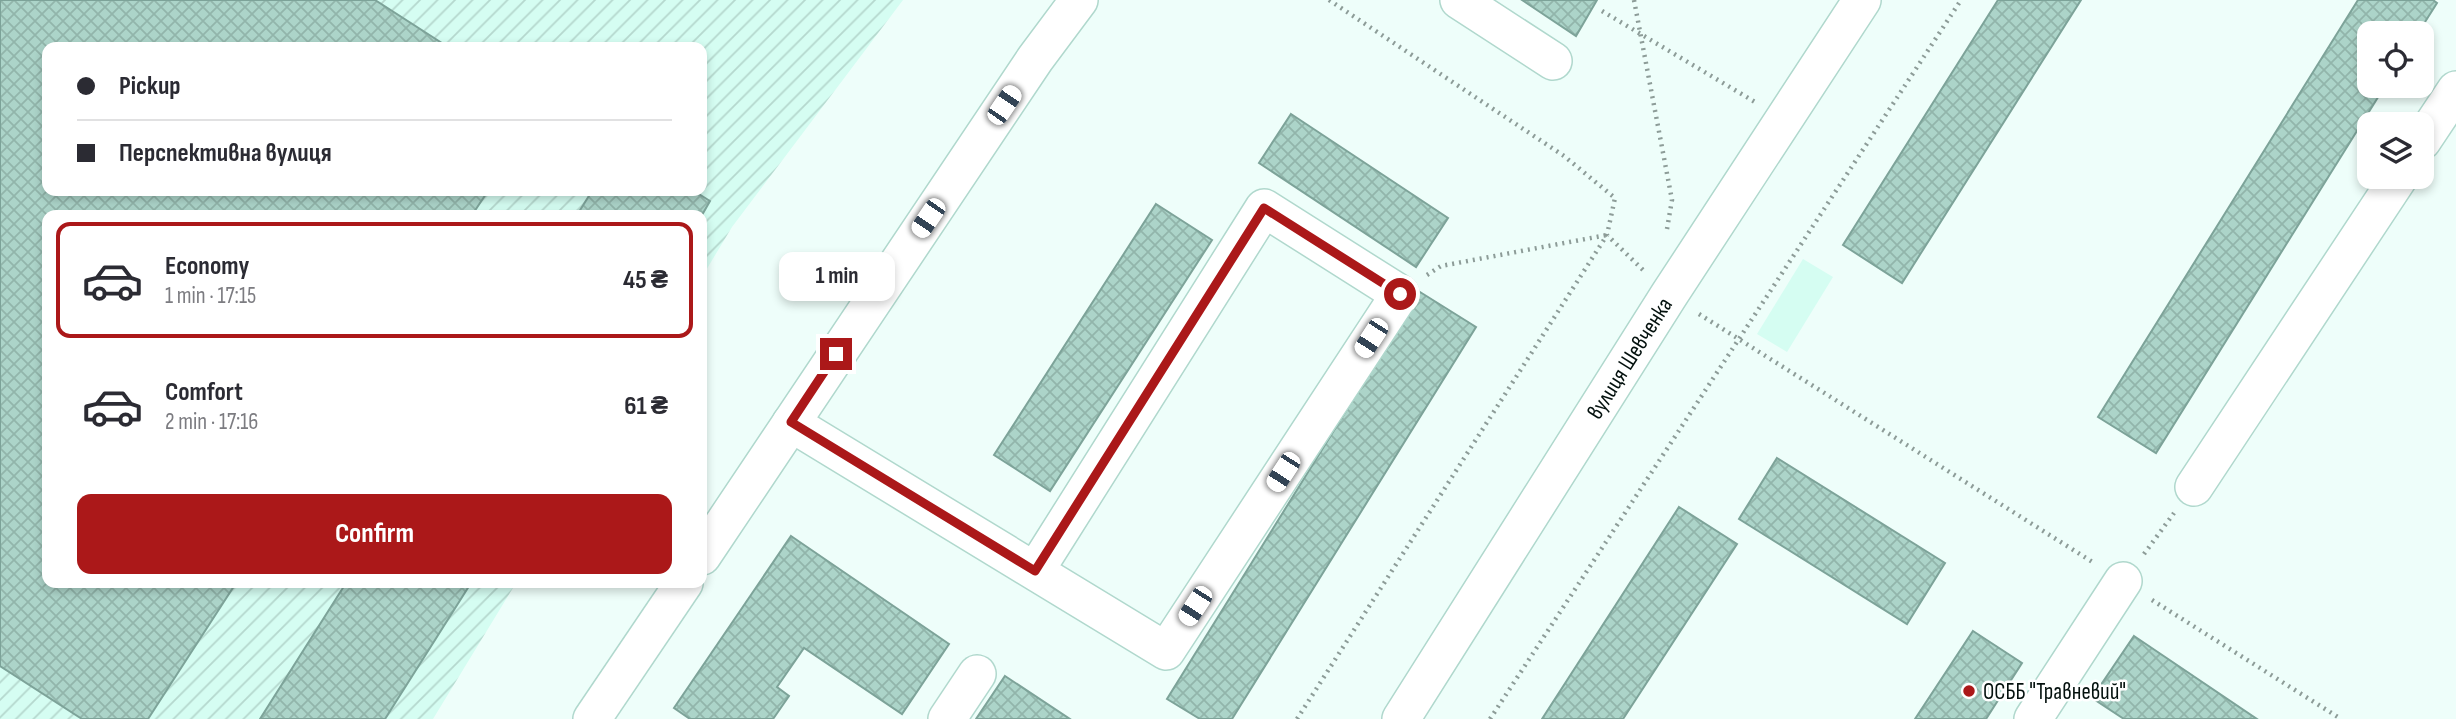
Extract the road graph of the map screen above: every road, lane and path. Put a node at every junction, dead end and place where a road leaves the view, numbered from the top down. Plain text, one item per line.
1 (1079, 0) edge
2 (1329, 0) edge
3 (1459, 0) edge
4 (1634, 0) edge
5 (1862, 0) edge
6 (1961, 0) edge
7 (1602, 11) dead end
8 (1641, 33) junction
9 (1553, 61) dead end
10 (2456, 90) edge
11 (1784, 119) junction
12 (2434, 123) edge
13 (2391, 189) edge
14 (1607, 235) junction
15 (1666, 236) dead end
16 (1400, 294) junction
17 (1669, 295) junction
18 (791, 422) junction
19 (2194, 487) joint
20 (707, 548) edge
21 (1035, 571) junction
22 (2123, 582) junction
23 (681, 588) edge
24 (977, 674) dead end
25 (604, 715) edge
26 (947, 719) edge
27 (1297, 719) edge
28 (1401, 719) edge
29 (1490, 719) edge
30 (2033, 719) edge
31 (2341, 719) edge

1 - 18 street
2 - 14 path
3 - 9 street
4 - 8 path
5 - 11 street, вулиця Шевченка
6 - 29 path
7 - 8 path
8 - 11 path
8 - 15 path
10 - 12 street
11 - 17 street, вулиця Шевченка
13 - 19 street
14 - 16 path
14 - 17 path
14 - 27 path
16 - 21 street
16 - 21 street
17 - 22 path
17 - 28 street, вулиця Шевченка
18 - 20 street
18 - 21 street
19 - 22 path
22 - 30 street
22 - 31 path
23 - 25 street
24 - 26 street

